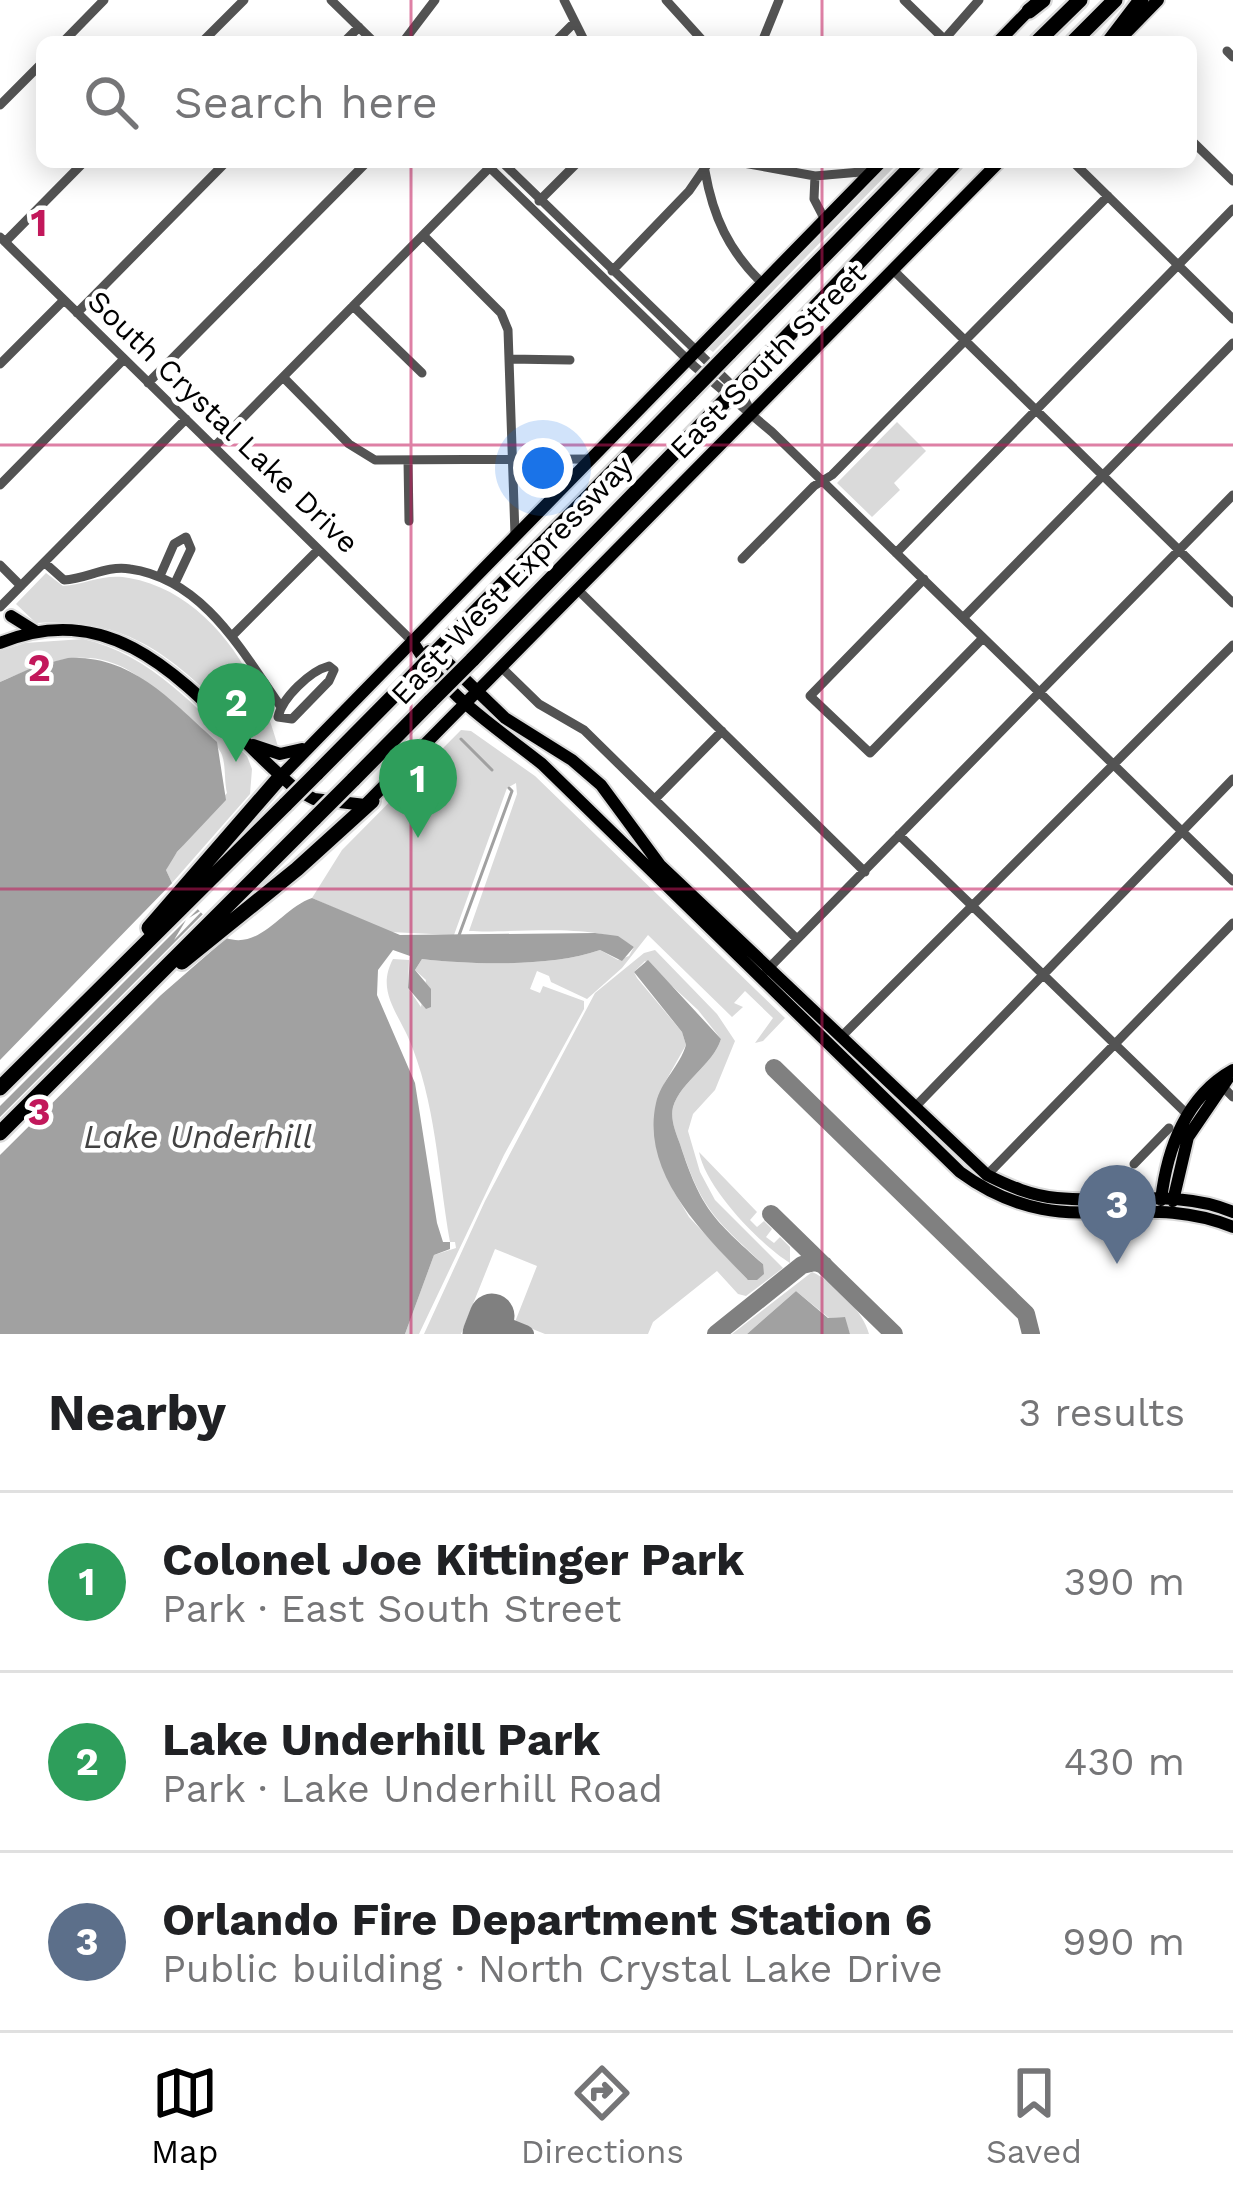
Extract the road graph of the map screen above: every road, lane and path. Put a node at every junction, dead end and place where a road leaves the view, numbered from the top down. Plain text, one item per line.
1 (104, 0) edge
2 (244, 0) edge
3 (332, 0) edge
4 (434, 0) edge
5 (564, 0) edge
6 (666, 0) edge
7 (779, 0) edge
8 (904, 0) edge
9 (979, 0) edge
10 (1080, 0) edge
11 (1115, 0) edge
12 (1141, 0) edge
13 (1158, 0) edge
14 (1037, 4) edge
15 (573, 24) junction
16 (359, 27) junction
17 (68, 36) edge
18 (208, 36) edge
19 (350, 36) edge
20 (368, 36) edge
21 (407, 36) edge
22 (561, 36) edge
23 (581, 36) edge
24 (699, 36) edge
25 (764, 36) edge
26 (939, 36) edge
27 (948, 36) edge
28 (1004, 36) edge
29 (1043, 36) edge
30 (1079, 36) edge
31 (1117, 36) edge
32 (1119, 36) edge
33 (36, 69) edge
34 (0, 105) edge
35 (1197, 146) edge
36 (78, 168) edge
37 (220, 168) edge
38 (361, 168) edge
39 (488, 168) edge
40 (495, 168) edge
41 (497, 168) edge
42 (572, 168) edge
43 (706, 168) edge
44 (707, 168) edge
45 (771, 168) edge
46 (865, 168) edge
47 (875, 168) edge
48 (910, 168) edge
49 (949, 168) edge
50 (993, 168) edge
51 (1079, 168) edge
52 (815, 176) junction
53 (1233, 182) edge
54 (1108, 196) junction
55 (541, 200) junction
56 (531, 209) junction
57 (1233, 209) edge
58 (825, 220) junction
59 (423, 235) junction
60 (2, 240) edge
61 (1179, 265) junction
62 (892, 269) junction
63 (608, 275) junction
64 (762, 283) junction
65 (64, 300) junction
66 (353, 306) junction
67 (77, 313) junction
68 (1233, 319) edge
69 (965, 341) junction
70 (1233, 343) edge
71 (692, 356) junction
72 (124, 359) junction
73 (509, 359) junction
74 (570, 360) dead end
75 (0, 364) edge
76 (422, 373) dead end
77 (284, 377) junction
78 (148, 383) junction
79 (1037, 410) junction
80 (751, 412) junction
81 (186, 419) junction
82 (214, 447) junction
83 (408, 460) junction
84 (510, 460) junction
85 (590, 460) junction
86 (1103, 476) junction
87 (822, 481) junction
88 (0, 485) edge
89 (1233, 495) edge
90 (410, 521) dead end
91 (514, 536) junction
92 (318, 550) junction
93 (1179, 550) junction
94 (896, 553) junction
95 (742, 560) dead end
96 (45, 563) junction
97 (0, 565) edge
98 (160, 576) junction
99 (924, 580) junction
100 (176, 583) junction
101 (21, 586) junction
102 (577, 589) junction
103 (1233, 603) edge
104 (5, 609) edge
105 (963, 618) junction
106 (36, 631) junction
107 (232, 635) junction
108 (18, 636) junction
109 (983, 638) junction
110 (412, 640) junction
111 (0, 643) edge
112 (1233, 645) edge
113 (501, 667) junction
114 (477, 692) junction
115 (1040, 693) junction
116 (280, 706) junction
117 (466, 706) junction
118 (722, 731) junction
119 (247, 741) junction
120 (312, 742) junction
121 (1113, 765) junction
122 (281, 776) junction
123 (1233, 779) edge
124 (655, 799) junction
125 (372, 801) junction
126 (1182, 832) junction
127 (899, 835) junction
128 (865, 872) junction
129 (1233, 881) edge
130 (191, 889) junction
131 (970, 906) junction
132 (224, 920) junction
133 (1233, 922) edge
134 (797, 939) junction
135 (765, 972) junction
136 (1042, 975) junction
137 (841, 1037) junction
138 (1114, 1044) junction
139 (1233, 1071) edge
140 (0, 1088) edge
141 (1228, 1093) edge
142 (915, 1107) junction
143 (1187, 1115) junction
144 (0, 1133) edge
145 (1168, 1135) junction
146 (1134, 1164) dead end
147 (987, 1175) junction
148 (1167, 1198) junction
149 (1233, 1212) edge
150 (1165, 1214) junction
151 (1233, 1227) edge

1 - 17 street
2 - 18 street
3 - 16 street
4 - 21 street
5 - 15 street
6 - 24 street
7 - 25 street
8 - 26 street
9 - 27 street
10 - 29 highway
11 - 30 highway
12 - 31 highway
13 - 32 main road
14 - 28 main road
15 - 22 street
15 - 23 street
16 - 19 street
16 - 20 street
33 - 34 street
35 - 53 street
36 - 60 street
37 - 67 street
38 - 78 street
39 - 59 street
40 - 56 street
41 - 55 street
42 - 55 street
43 - 63 street
44 - 64 street
45 - 52 street
46 - 52 street
47 - 58 main road
48 - 130 highway, East-West Expressway, bridge
49 - 132 highway, East-West Expressway, bridge
50 - 62 main road, East South Street
51 - 54 street
52 - 58 street
54 - 61 street
54 - 69 street
55 - 56 street
55 - 63 street
56 - 63 street
57 - 61 street
58 - 64 main road
59 - 66 street
59 - 73 street
60 - 65 street, South Crystal Lake Drive
61 - 68 street
61 - 79 street
62 - 69 street
62 - 80 main road, East South Street
63 - 71 street
64 - 71 main road
65 - 67 street, South Crystal Lake Drive
65 - 75 street
66 - 76 street
66 - 77 street
67 - 72 street, South Crystal Lake Drive
69 - 79 street
69 - 87 street
70 - 86 street
71 - 80 street
71 - 85 main road
72 - 78 street, South Crystal Lake Drive
72 - 88 street
73 - 74 street
73 - 84 street
77 - 82 street
77 - 83 street
78 - 81 street, South Crystal Lake Drive
79 - 86 street
79 - 94 street
80 - 87 street
80 - 102 main road, East South Street
81 - 82 street, South Crystal Lake Drive
81 - 96 street
82 - 92 street, South Crystal Lake Drive
83 - 84 street
83 - 90 street
84 - 85 street
84 - 91 street
85 - 91 main road
86 - 93 street
86 - 105 street
87 - 94 street
87 - 95 street
89 - 93 street
91 - 110 main road
92 - 107 street
92 - 110 street, South Crystal Lake Drive
93 - 103 street
93 - 115 street
94 - 99 street
96 - 98 street
96 - 101 street
97 - 101 street
98 - 100 street
98 - 100 street
99 - 105 street
99 - 109 street
100 - 107 street
101 - 104 street
102 - 113 main road, East South Street
102 - 118 street
104 - 106 main road
104 - 108 street
105 - 109 street
106 - 108 main road
106 - 119 main road
107 - 116 street
108 - 111 main road
109 - 115 street
110 - 114 main road, South Crystal Lake Drive
110 - 117 main road, South Crystal Lake Drive
110 - 120 main road
112 - 121 street
113 - 114 main road, East South Street
113 - 124 street
114 - 117 main road, East South Street
114 - 135 main road, South Crystal Lake Drive
115 - 121 street
115 - 127 street
116 - 116 street
117 - 125 main road, East South Street
117 - 135 main road, South Crystal Lake Drive
118 - 124 street
118 - 128 street
119 - 120 main road
119 - 122 main road
120 - 122 main road
121 - 126 street
121 - 131 street
122 - 125 main road
122 - 130 highway
123 - 126 street
124 - 134 street
125 - 132 highway
126 - 129 street
126 - 136 street
127 - 128 street
127 - 131 street
128 - 134 street
130 - 140 highway
131 - 136 street
131 - 137 street
132 - 144 highway
133 - 138 street
134 - 135 street
135 - 137 main road
135 - 150 main road
136 - 138 street
136 - 142 street
137 - 142 main road
138 - 143 street
138 - 147 street
139 - 141 main road
139 - 143 main road
141 - 148 main road
142 - 147 main road
143 - 145 main road
145 - 146 street
145 - 148 main road
147 - 148 main road
148 - 149 main road
148 - 150 main road
150 - 151 main road

